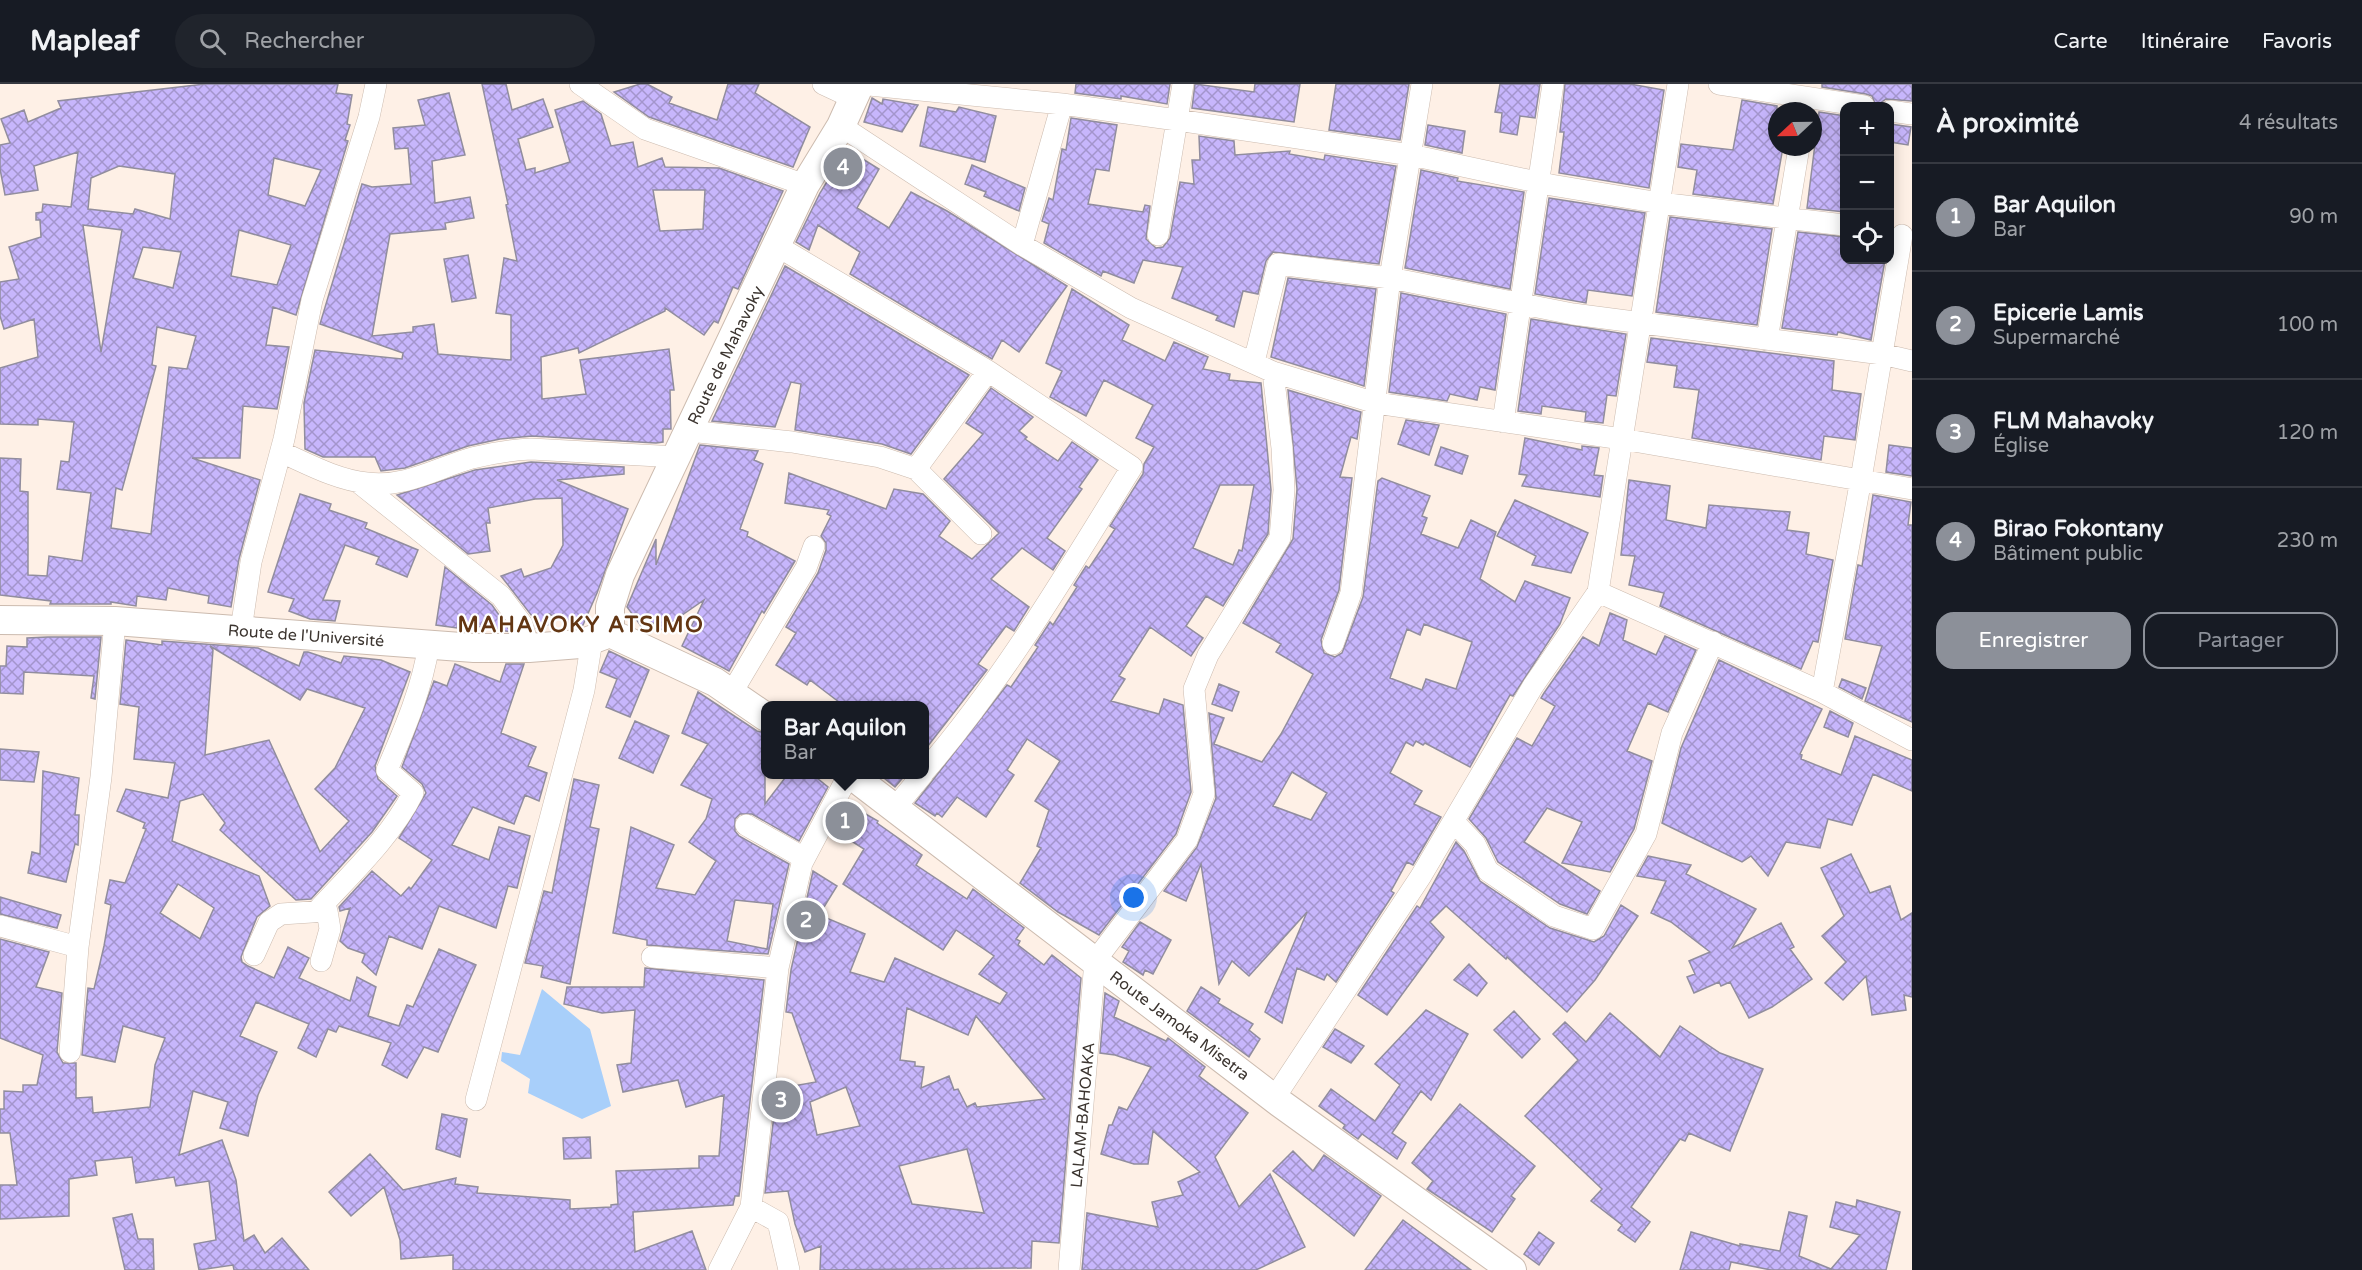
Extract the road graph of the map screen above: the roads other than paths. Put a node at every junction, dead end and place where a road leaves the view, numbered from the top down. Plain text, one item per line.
1 (376, 84) edge
2 (580, 84) edge
3 (823, 84) edge
4 (1183, 84) edge
5 (1422, 84) edge
6 (1552, 84) edge
7 (1678, 84) edge
8 (1719, 84) edge
9 (857, 89) edge
10 (1807, 97) edge
11 (1840, 102) edge
12 (1062, 104) junction
13 (1894, 112) edge
14 (1912, 114) edge
15 (1177, 120) junction
16 (841, 126) junction
17 (1411, 155) junction
18 (1798, 156) edge
19 (1544, 184) junction
20 (805, 185) junction
21 (1659, 202) junction
22 (1788, 216) junction
23 (1840, 224) edge
24 (1158, 235) dead end
25 (1901, 235) edge
26 (1022, 245) junction
27 (777, 246) junction
28 (1390, 278) junction
29 (1520, 305) junction
30 (1641, 321) junction
31 (1767, 340) junction
32 (1882, 354) junction
33 (1912, 361) edge
34 (1263, 367) junction
35 (988, 371) junction
36 (1376, 403) junction
37 (1503, 422) junction
38 (689, 431) junction
39 (1622, 439) junction
40 (281, 452) junction
41 (676, 457) junction
42 (916, 469) junction
43 (1861, 479) junction
44 (358, 482) junction
45 (1912, 489) edge
46 (981, 534) dead end
47 (814, 546) dead end
48 (1598, 592) junction
49 (0, 620) edge
50 (115, 621) junction
51 (241, 630) junction
52 (601, 636) junction
53 (1713, 642) junction
54 (429, 644) junction
55 (1333, 644) dead end
56 (529, 648) junction
57 (1822, 692) junction
58 (731, 693) junction
59 (761, 714) edge
60 (1912, 740) edge
61 (929, 767) edge
62 (847, 779) edge
63 (856, 779) edge
64 (919, 779) edge
65 (894, 808) junction
66 (1454, 822) junction
67 (746, 825) dead end
68 (804, 858) junction
69 (318, 910) junction
70 (0, 926) edge
71 (78, 947) junction
72 (254, 955) dead end
73 (652, 957) dead end
74 (321, 961) dead end
75 (1095, 961) junction
76 (778, 968) junction
77 (70, 1052) dead end
78 (1275, 1097) junction
79 (476, 1100) dead end
80 (751, 1207) junction
81 (719, 1270) edge
82 (789, 1270) edge
83 (1069, 1270) edge
84 (1512, 1270) edge

1 - 40 street
2 - 20 street
3 - 9 street
4 - 15 street
5 - 17 street
6 - 19 street
7 - 21 street
8 - 10 street
9 - 12 street
9 - 16 street, Route de Mahavoky
10 - 11 street
12 - 15 street
12 - 26 street
13 - 14 street
15 - 17 street
15 - 24 street
16 - 20 street, Route de Mahavoky
16 - 26 street
17 - 19 street
17 - 28 street
18 - 22 street
19 - 21 street
19 - 29 street
20 - 27 street, Route de Mahavoky
21 - 22 street
21 - 30 street
22 - 23 street
22 - 31 street
25 - 32 street
26 - 34 street
27 - 35 street
27 - 38 street, Route de Mahavoky
28 - 29 street
28 - 34 street
28 - 36 street
29 - 30 street
29 - 37 street
30 - 31 street
30 - 39 street
31 - 32 street
32 - 33 street
32 - 43 street
34 - 36 street
34 - 75 street
35 - 42 street
35 - 61 street
36 - 37 street
36 - 55 street
37 - 39 street
38 - 41 street, Route de Mahavoky
38 - 42 street
39 - 43 street
39 - 48 street
40 - 44 street
40 - 51 street
41 - 44 street
41 - 52 street, Route de Mahavoky
42 - 46 street
43 - 45 street
43 - 57 street
44 - 56 street
47 - 58 street
48 - 53 street
48 - 66 street
49 - 50 street, Route de l'Université
50 - 51 street, Route de l'Université
50 - 71 street
51 - 54 street, Route de l'Université
52 - 56 street, Route de l'Université
52 - 58 street
52 - 79 street
53 - 57 street
53 - 66 street
54 - 56 street, Route de l'Université
54 - 69 street
57 - 60 street
58 - 59 street
62 - 68 street
63 - 65 street, Route Jamoka Misetra
64 - 65 street
65 - 75 street, Route Jamoka Misetra
66 - 78 street
67 - 68 street
68 - 76 street
69 - 72 street
69 - 74 street
70 - 71 street
71 - 77 street
73 - 76 street
75 - 78 street, Route Jamoka Misetra
75 - 83 street, LALAM-BAHOAKA
76 - 80 street
78 - 84 street, Route Jamoka Misetra
80 - 81 street
80 - 82 street

